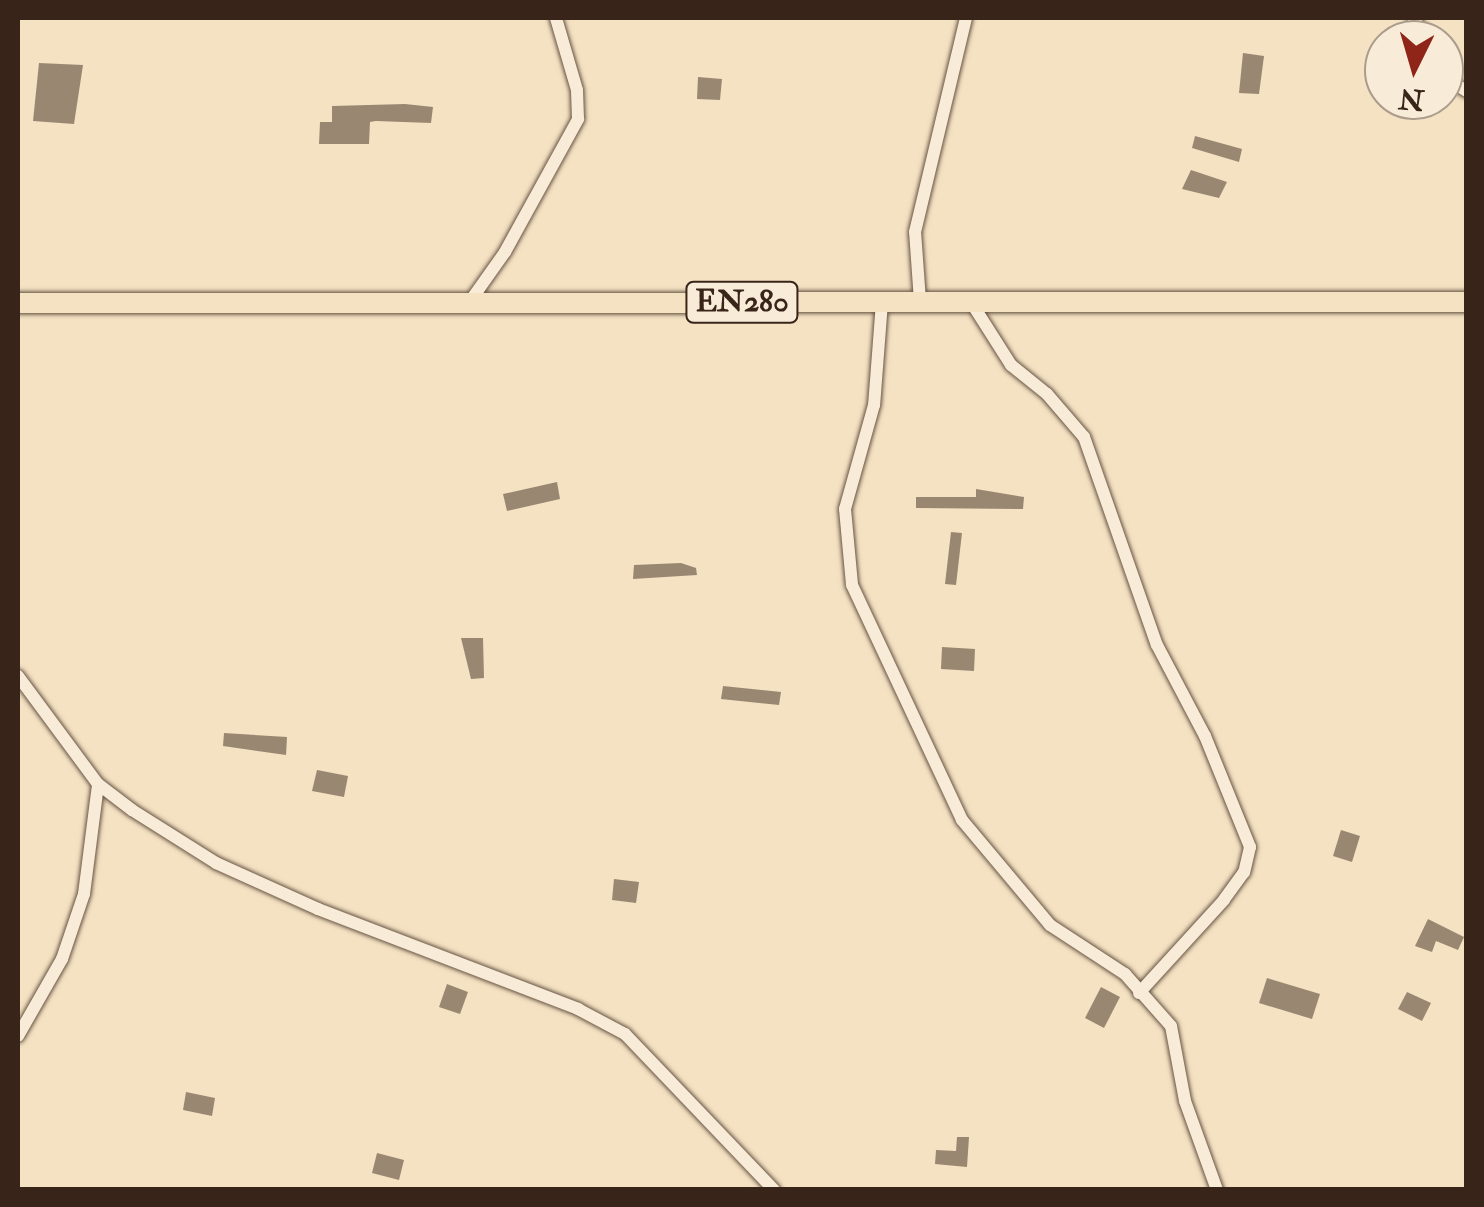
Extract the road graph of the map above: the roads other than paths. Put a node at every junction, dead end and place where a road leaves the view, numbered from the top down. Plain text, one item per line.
1 (556, 18) edge
2 (966, 18) edge
3 (471, 300) junction
4 (920, 301) junction
5 (18, 302) edge
6 (882, 302) junction
7 (971, 302) junction
8 (1466, 302) edge
9 (18, 676) edge
10 (98, 784) junction
11 (1139, 993) junction
12 (18, 1036) edge
13 (774, 1190) edge
14 (1218, 1190) edge

1 - 3 street
2 - 4 street
3 - 5 main road, EN280
3 - 6 main road, EN280
4 - 6 main road, EN280
4 - 7 main road, EN280
6 - 11 street
7 - 8 main road, EN280
7 - 11 street
9 - 10 street
10 - 12 street
10 - 13 street
11 - 14 street

